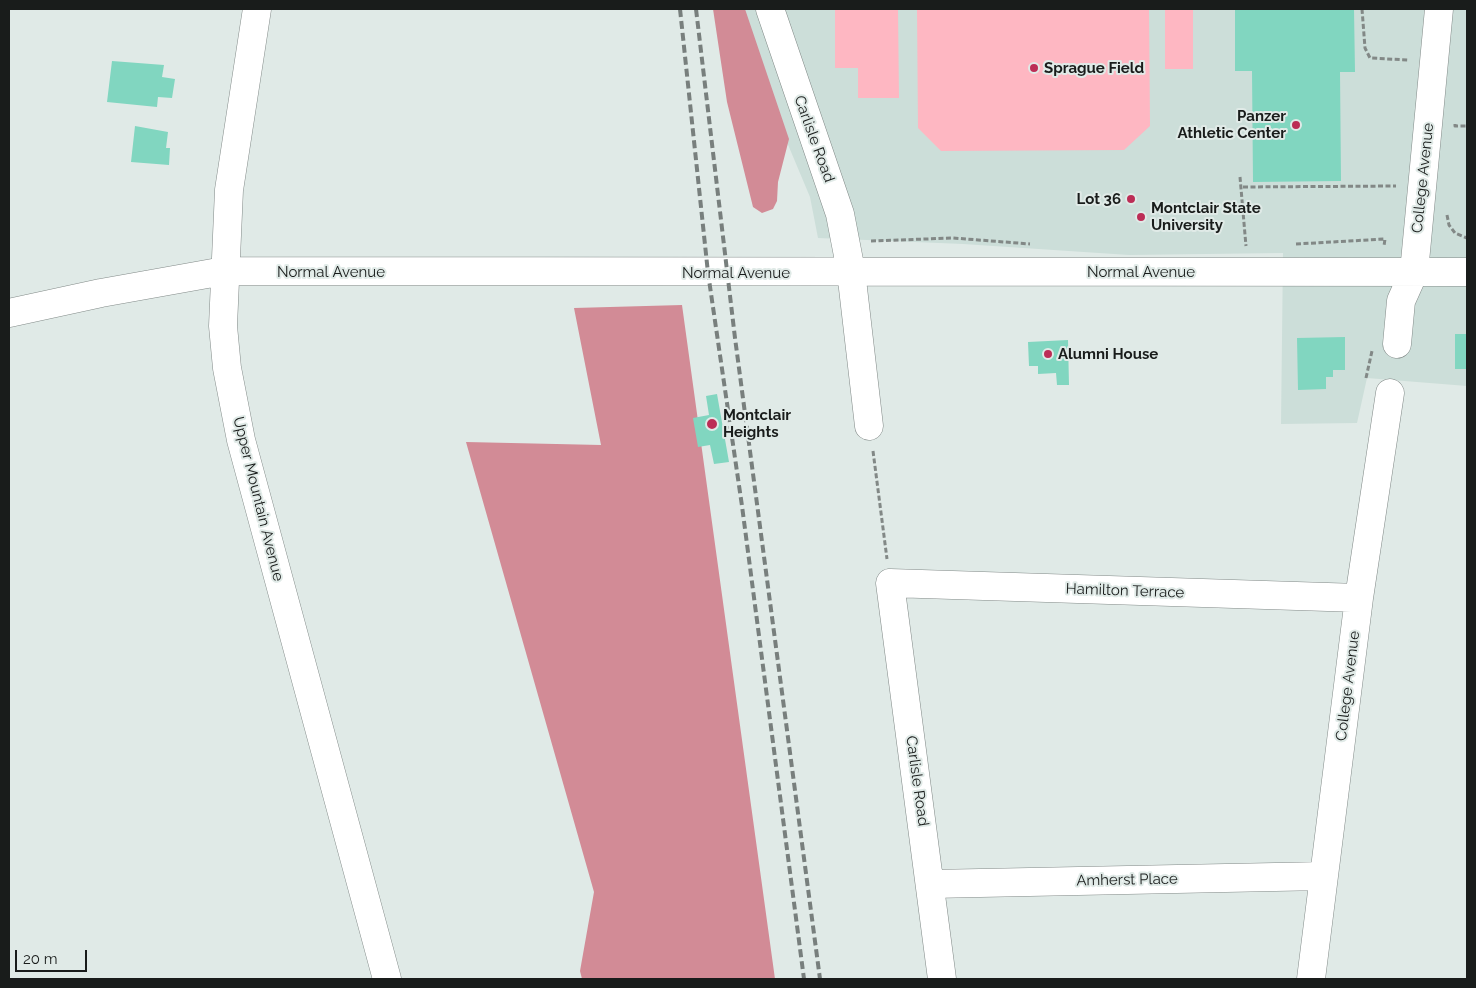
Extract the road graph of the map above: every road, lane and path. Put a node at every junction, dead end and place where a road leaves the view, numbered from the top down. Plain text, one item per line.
1 (257, 9) edge
2 (770, 9) edge
3 (1362, 9) edge
4 (1439, 9) edge
5 (1412, 60) dead end
6 (1455, 126) dead end
7 (1467, 126) edge
8 (1240, 177) dead end
9 (1402, 186) dead end
10 (1243, 187) junction
11 (1448, 207) dead end
12 (1467, 238) edge
13 (1246, 246) dead end
14 (224, 271) junction
15 (851, 271) junction
16 (1414, 272) junction
17 (1467, 272) edge
18 (9, 313) edge
19 (1397, 344) dead end
20 (1390, 393) dead end
21 (869, 426) joint
22 (890, 583) junction
23 (1359, 598) junction
24 (1324, 876) junction
25 (931, 884) junction
26 (387, 979) edge
27 (942, 979) edge
28 (1310, 979) edge

1 - 14 street, Upper Mountain Avenue
2 - 15 street, Carlisle Road
3 - 5 path
4 - 16 street, College Avenue
6 - 7 path
8 - 10 path
9 - 10 path
10 - 13 path
11 - 12 path
14 - 15 street, Normal Avenue
14 - 18 street, Normal Avenue
14 - 26 street, Upper Mountain Avenue
15 - 16 street, Normal Avenue
15 - 21 street, Carlisle Road
16 - 17 street, Normal Avenue
16 - 19 street, College Avenue
20 - 23 street, College Avenue
21 - 22 path
22 - 23 street, Hamilton Terrace
22 - 25 street, Carlisle Road
23 - 24 street, College Avenue
24 - 25 street, Amherst Place
24 - 28 street, College Avenue
25 - 27 street, Carlisle Road

